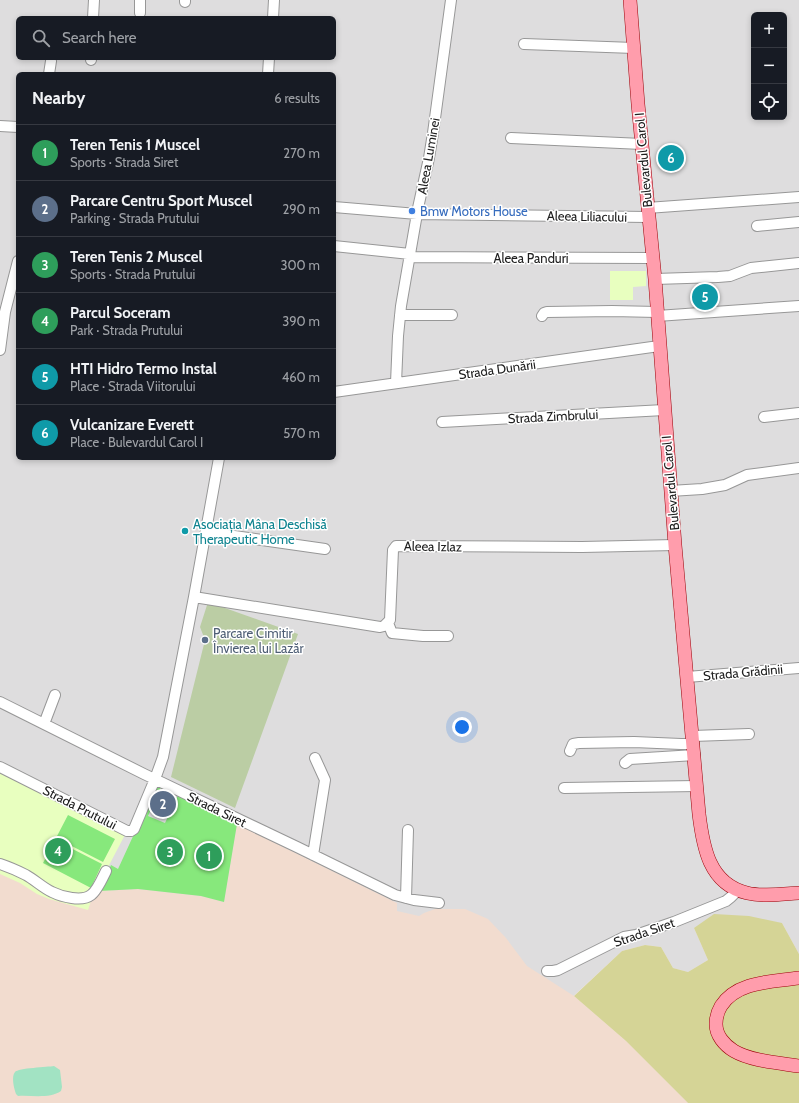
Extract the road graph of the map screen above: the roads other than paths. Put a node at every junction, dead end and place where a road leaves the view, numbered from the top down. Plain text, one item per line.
1 (94, 0) edge
2 (140, 0) edge
3 (274, 0) edge
4 (451, 0) edge
5 (630, 0) edge
6 (140, 13) dead end
7 (93, 16) edge
8 (272, 16) edge
9 (524, 44) dead end
10 (634, 48) junction
11 (269, 60) edge
12 (51, 61) dead end
13 (49, 72) edge
14 (268, 72) edge
15 (0, 126) edge
16 (16, 127) edge
17 (511, 138) dead end
18 (642, 144) junction
19 (799, 197) edge
20 (336, 207) edge
21 (648, 212) junction
22 (417, 214) junction
23 (799, 222) edge
24 (757, 226) dead end
25 (336, 246) edge
26 (410, 256) junction
27 (652, 258) junction
28 (799, 263) edge
29 (16, 269) edge
30 (655, 279) junction
31 (799, 306) edge
32 (657, 314) junction
33 (400, 315) junction
34 (452, 315) dead end
35 (542, 316) dead end
36 (659, 346) junction
37 (0, 350) edge
38 (396, 383) junction
39 (336, 392) edge
40 (664, 410) junction
41 (799, 413) edge
42 (764, 417) dead end
43 (442, 422) dead end
44 (219, 460) edge
45 (799, 468) edge
46 (670, 491) junction
47 (206, 532) junction
48 (675, 545) junction
49 (325, 549) dead end
50 (194, 597) junction
51 (388, 623) junction
52 (448, 636) dead end
53 (799, 668) edge
54 (687, 677) junction
55 (56, 695) dead end
56 (0, 702) edge
57 (44, 724) junction
58 (749, 734) dead end
59 (694, 745) junction
60 (570, 751) dead end
61 (315, 758) dead end
62 (624, 764) dead end
63 (0, 767) edge
64 (155, 779) junction
65 (697, 786) junction
66 (564, 788) dead end
67 (408, 830) dead end
68 (313, 855) junction
69 (0, 864) edge
70 (106, 871) dead end
71 (738, 890) junction
72 (799, 893) edge
73 (406, 898) junction
74 (439, 903) dead end
75 (548, 971) dead end
76 (799, 978) edge
77 (799, 1066) edge

1 - 7 street
2 - 6 street
3 - 8 street
4 - 22 street, Aleea Luminei
5 - 10 main road, Bulevardul Carol I
9 - 10 street
10 - 18 main road, Bulevardul Carol I
11 - 14 street
12 - 13 street
15 - 16 street
17 - 18 street
18 - 21 main road, Bulevardul Carol I
19 - 21 street, Aleea Liliacului
20 - 22 street, Aleea Liliacului
21 - 22 street, Aleea Liliacului
21 - 27 main road, Bulevardul Carol I
22 - 26 street, Aleea Luminei
23 - 24 street
25 - 26 street, Aleea Panduri
26 - 27 street, Aleea Panduri
26 - 33 street, Aleea Luminei
27 - 30 main road, Bulevardul Carol I
28 - 30 street
29 - 37 street
30 - 32 main road, Bulevardul Carol I
31 - 32 street
32 - 35 street
32 - 36 main road, Bulevardul Carol I
33 - 34 street
33 - 38 street, Aleea Luminei
36 - 38 street, Strada Dunării
36 - 40 main road, Bulevardul Carol I
38 - 39 street, Strada Dunării
40 - 43 street, Strada Zimbrului
40 - 46 main road, Bulevardul Carol I
41 - 42 street
44 - 47 street
45 - 46 street
46 - 48 main road, Bulevardul Carol I
47 - 49 street
47 - 50 street
48 - 51 street, Aleea Izlaz
48 - 54 main road, Bulevardul Carol I
50 - 51 street
50 - 64 street
51 - 52 street
53 - 54 street, Strada Grădinii
54 - 59 main road, Bulevardul Carol I
55 - 57 street
56 - 57 street, Strada Siret
57 - 64 street, Strada Siret
58 - 59 street
59 - 60 street
59 - 62 street
59 - 65 main road, Bulevardul Carol I
61 - 68 street
63 - 64 street, Strada Prutului
64 - 68 street, Strada Siret
65 - 66 street
65 - 71 main road, Bulevardul Carol I
67 - 73 street
68 - 73 street, Strada Siret
69 - 70 street
71 - 72 main road, Bulevardul Carol I
71 - 75 street, Strada Siret
73 - 74 street, Strada Siret
76 - 77 main road

